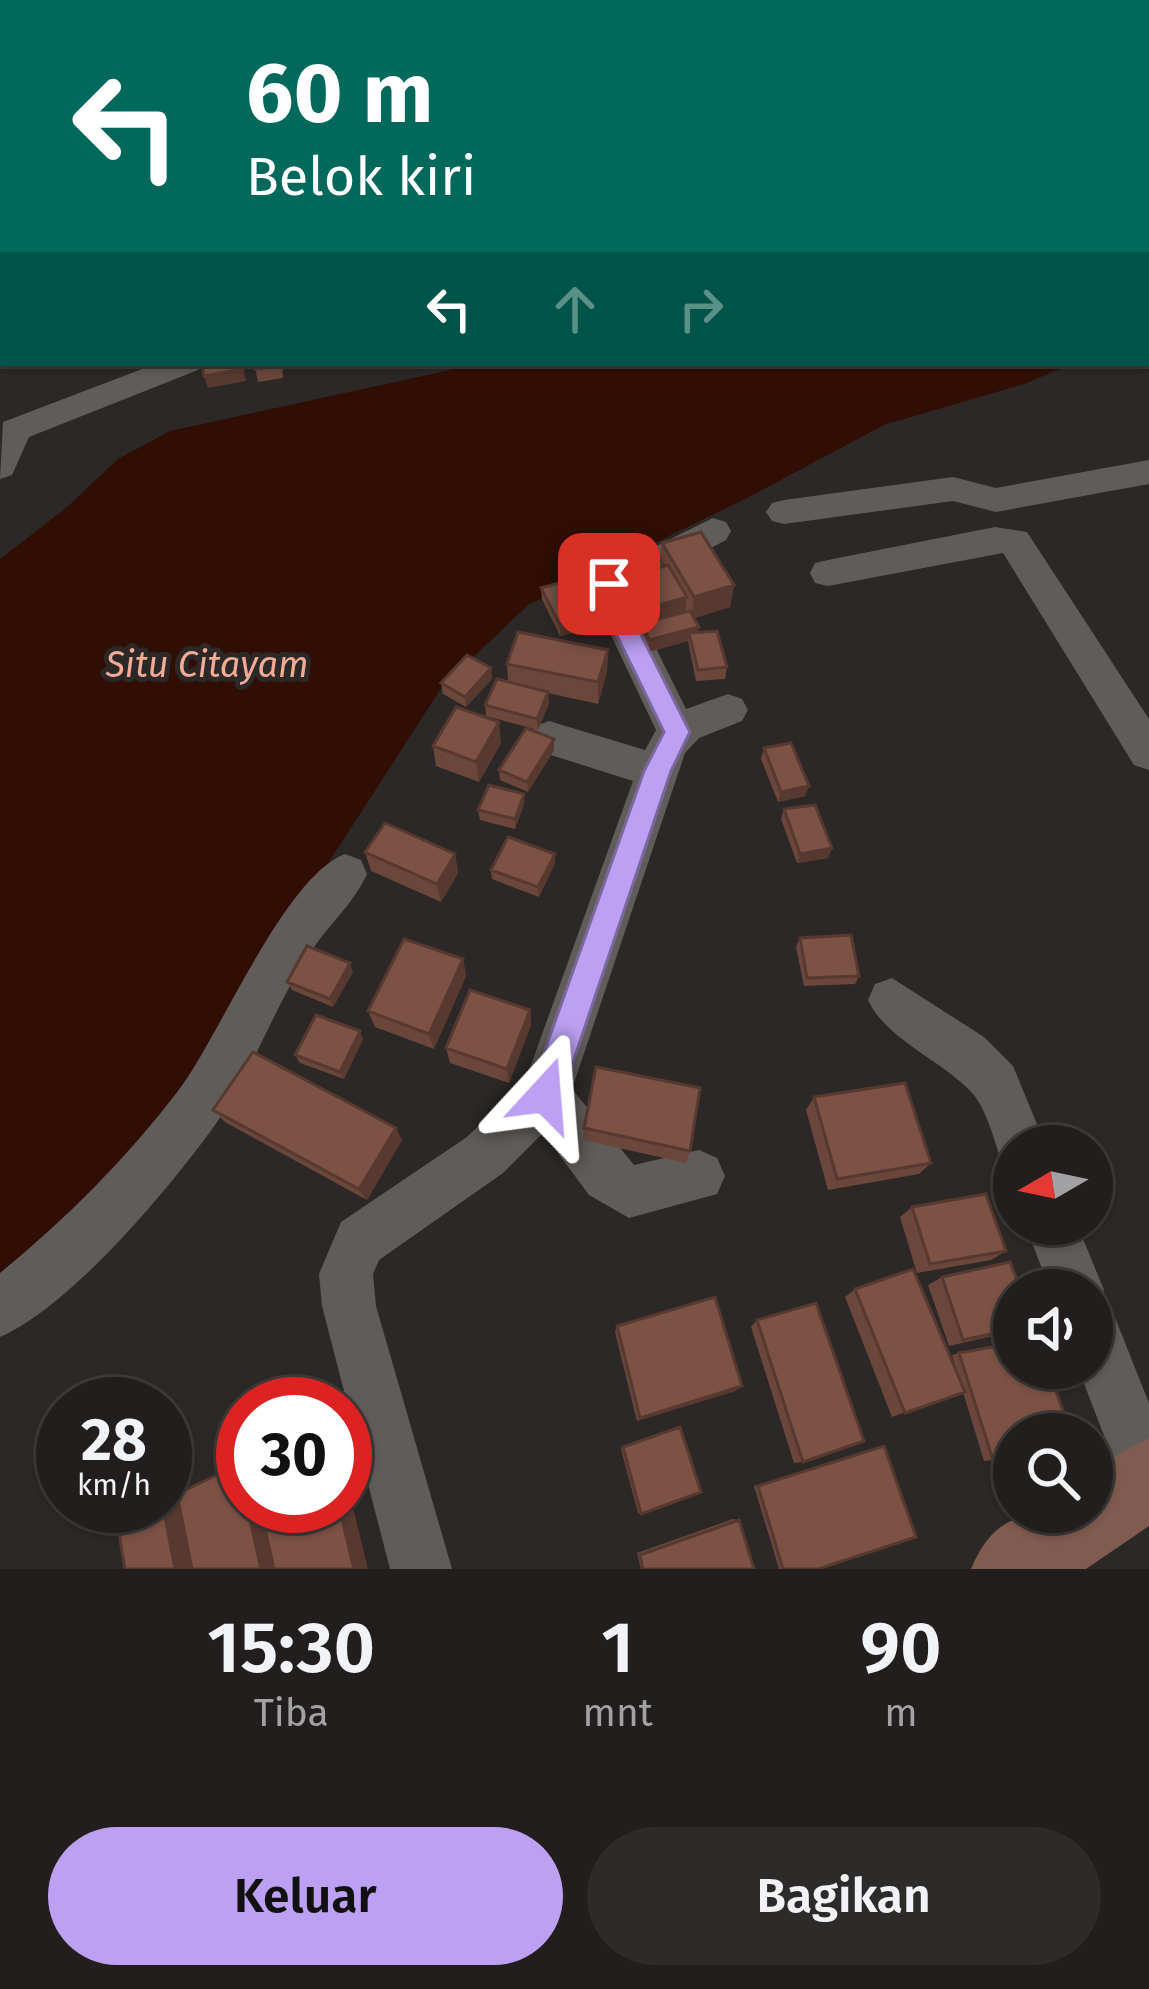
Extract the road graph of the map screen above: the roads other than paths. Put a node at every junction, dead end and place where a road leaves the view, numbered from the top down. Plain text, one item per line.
1 (179, 366) edge
2 (0, 467) edge
3 (1149, 472) edge
4 (784, 512) dead end
5 (713, 531) dead end
6 (828, 573) dead end
7 (728, 710) dead end
8 (549, 738) edge
9 (667, 751) junction
10 (1149, 753) edge
11 (345, 874) dead end
12 (892, 1000) dead end
13 (545, 1095) junction
14 (1013, 1125) edge
15 (699, 1176) dead end
16 (0, 1309) edge
17 (1113, 1384) edge
18 (1149, 1477) edge
19 (421, 1569) edge
20 (1012, 1569) edge

1 - 2 street
3 - 4 street
5 - 9 street
6 - 10 street
7 - 9 street
8 - 9 street
9 - 13 street
11 - 16 street
12 - 14 street
13 - 15 street
13 - 19 street
17 - 18 street
18 - 20 main road

